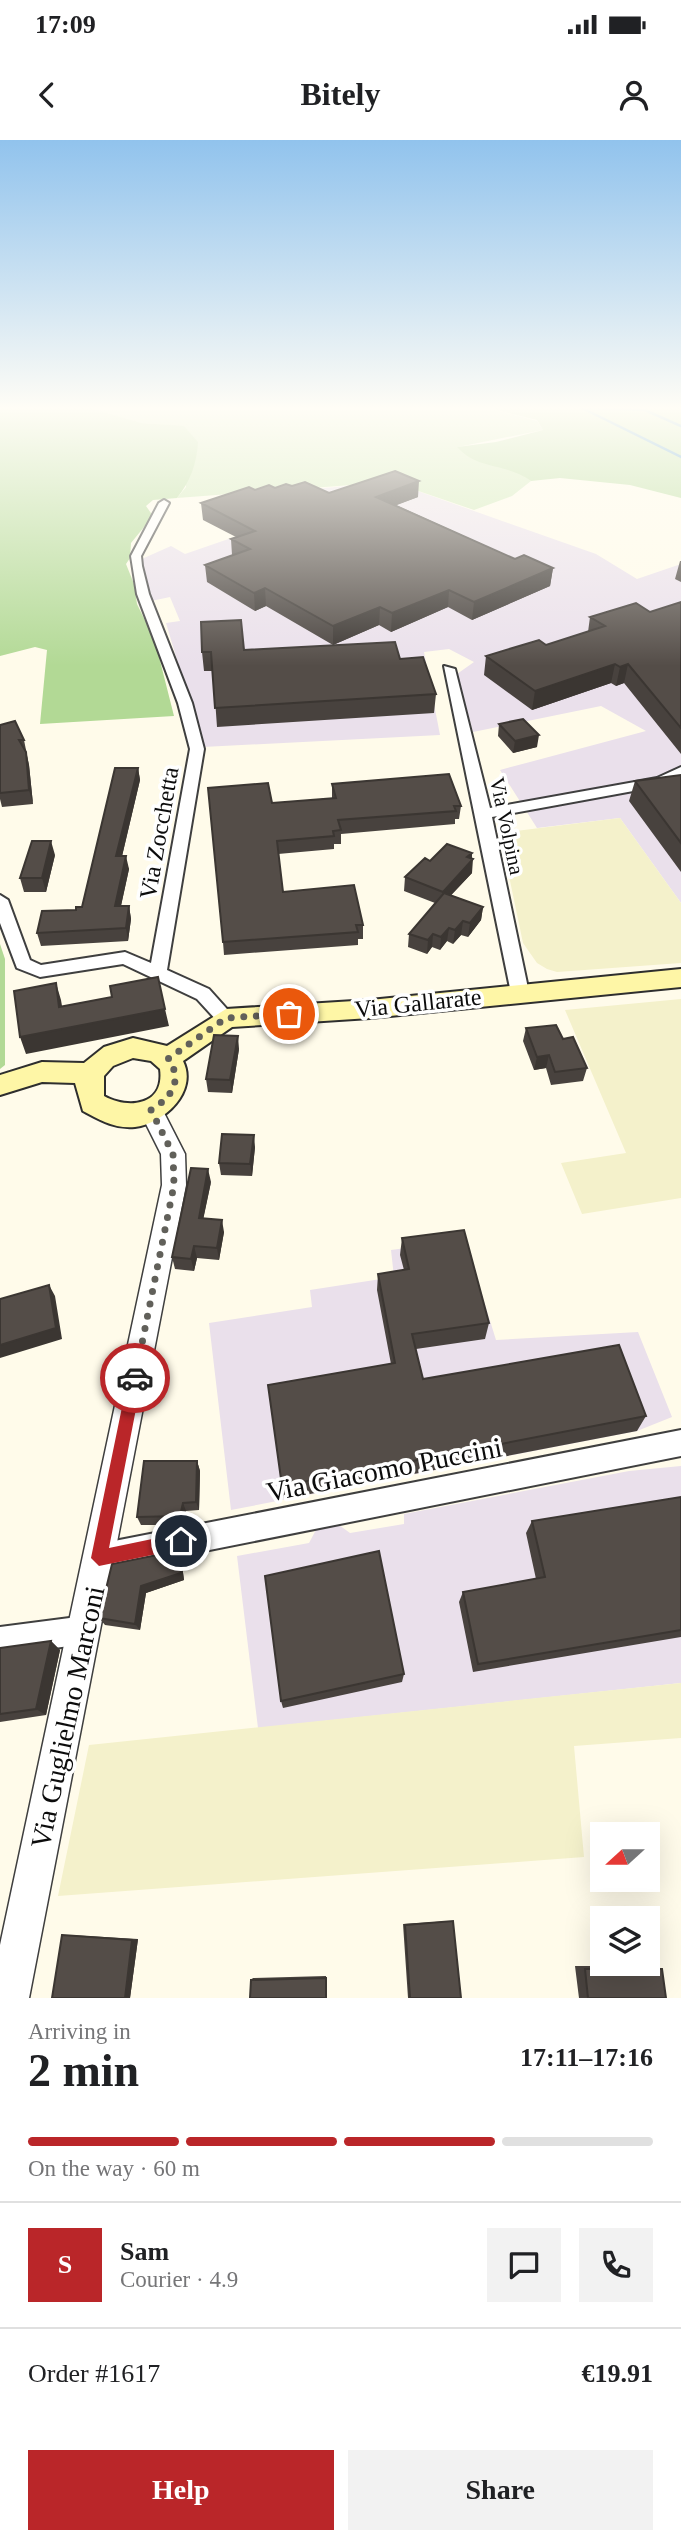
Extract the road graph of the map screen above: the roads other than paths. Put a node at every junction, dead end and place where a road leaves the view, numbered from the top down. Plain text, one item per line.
1 (164, 503) dead end
2 (449, 669) dead end
3 (681, 771) edge
4 (484, 814) junction
5 (0, 900) edge
6 (158, 971) junction
7 (681, 978) edge
8 (520, 993) junction
9 (226, 1018) junction
10 (168, 1059) junction
11 (90, 1073) junction
12 (0, 1085) edge
13 (151, 1110) junction
14 (681, 1443) edge
15 (99, 1558) junction
16 (85, 1630) junction
17 (0, 1641) edge
18 (9, 1998) edge

1 - 6 street, Via Zocchetta
2 - 4 street, Via Volpina
3 - 4 street
4 - 8 street, Via Volpina
5 - 6 street
6 - 9 street
7 - 8 main road, Via Gallarate
8 - 9 main road, Via Gallarate
9 - 10 main road
10 - 11 main road
10 - 13 main road
11 - 12 main road
11 - 13 main road
13 - 15 street, Via Guglielmo Marconi
14 - 15 street, Via Giacomo Puccini
15 - 16 street, Via Guglielmo Marconi
16 - 17 street
16 - 18 street, Via Guglielmo Marconi

